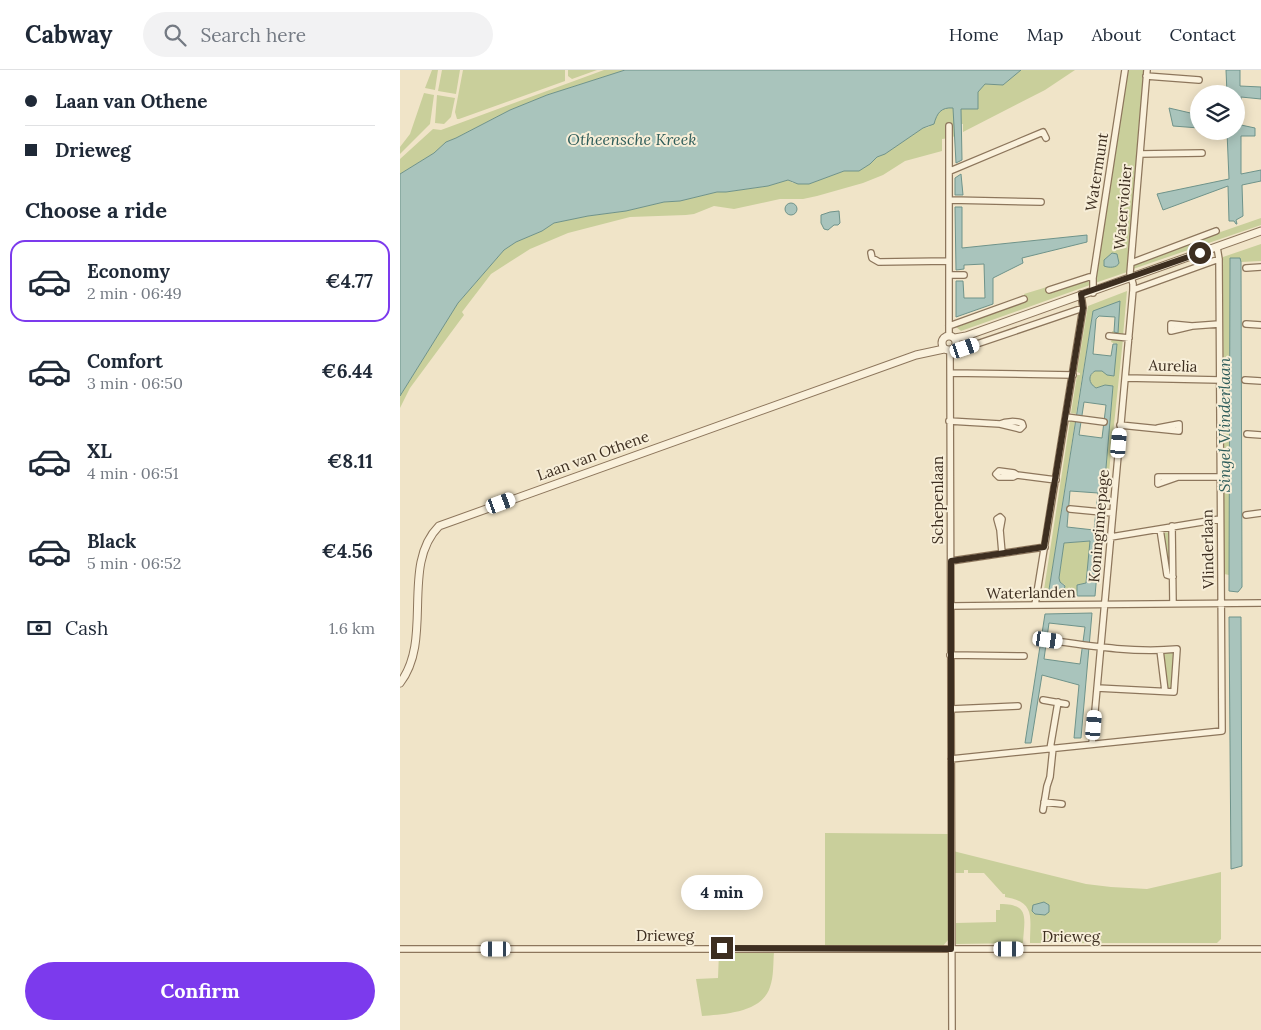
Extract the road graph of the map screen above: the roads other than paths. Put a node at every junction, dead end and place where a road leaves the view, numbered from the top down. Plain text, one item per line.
1 (1126, 70) edge
2 (1146, 73) edge
3 (1199, 80) dead end
4 (949, 126) dead end
5 (1046, 138) dead end
6 (1140, 154) junction
7 (1202, 154) dead end
8 (950, 171) junction
9 (950, 200) junction
10 (1041, 202) dead end
11 (1216, 231) dead end
12 (1261, 233) edge
13 (1218, 248) junction
14 (871, 253) dead end
15 (1219, 259) junction
16 (949, 262) junction
17 (1131, 263) junction
18 (1246, 268) dead end
19 (1261, 268) edge
20 (949, 275) junction
21 (964, 275) dead end
22 (1093, 278) junction
23 (1131, 279) junction
24 (1049, 290) dead end
25 (1133, 290) junction
26 (1093, 292) junction
27 (1082, 296) junction
28 (1024, 299) dead end
29 (1083, 308) junction
30 (1219, 324) junction
31 (1246, 324) dead end
32 (949, 326) junction
33 (1192, 326) dead end
34 (1261, 326) edge
35 (978, 337) junction
36 (1109, 337) dead end
37 (1128, 338) junction
38 (954, 339) junction
39 (945, 347) junction
40 (965, 348) dead end
41 (950, 373) junction
42 (1073, 375) junction
43 (1125, 378) junction
44 (1220, 380) junction
45 (1245, 380) dead end
46 (1261, 381) edge
47 (1066, 417) junction
48 (949, 422) junction
49 (1104, 422) dead end
50 (1000, 424) dead end
51 (1120, 425) junction
52 (1158, 428) dead end
53 (1246, 434) dead end
54 (1261, 435) edge
55 (1017, 475) dead end
56 (1178, 477) dead end
57 (1220, 477) junction
58 (1056, 480) junction
59 (1070, 509) dead end
60 (1112, 512) junction
61 (1261, 513) edge
62 (1246, 515) dead end
63 (1220, 519) junction
64 (1172, 526) junction
65 (1160, 529) junction
66 (1000, 530) dead end
67 (1111, 536) junction
68 (1044, 547) junction
69 (416, 551) dead end
70 (1002, 553) junction
71 (951, 561) junction
72 (412, 574) dead end
73 (1173, 577) junction
74 (1261, 603) edge
75 (1173, 604) junction
76 (1221, 604) junction
77 (1104, 605) junction
78 (951, 606) junction
79 (1036, 606) junction
80 (1048, 640) dead end
81 (1097, 647) junction
82 (1160, 650) junction
83 (950, 655) junction
84 (1024, 656) dead end
85 (400, 683) edge
86 (1097, 688) junction
87 (1166, 691) junction
88 (1043, 700) dead end
89 (1058, 702) junction
90 (1066, 704) dead end
91 (1018, 706) dead end
92 (951, 709) junction
93 (1092, 744) junction
94 (1052, 748) junction
95 (951, 759) junction
96 (1044, 802) junction
97 (1062, 804) dead end
98 (1043, 810) dead end
99 (400, 949) edge
100 (951, 949) junction
101 (1261, 949) edge
102 (952, 1030) edge

1 - 22 street, Watermunt
2 - 3 street, Waterviolier
2 - 6 street, Waterviolier
4 - 8 street
5 - 8 street
6 - 7 street, Waterviolier
6 - 17 street, Waterviolier
8 - 9 street
9 - 10 street
9 - 16 street
11 - 17 street, Waterviolier
12 - 13 street
13 - 15 street, Vlinderlaan
13 - 23 street
14 - 16 street
15 - 25 street
15 - 30 street, Vlinderlaan
16 - 20 street
17 - 23 street, Waterviolier
18 - 19 street
20 - 21 street
20 - 32 street
22 - 24 street
22 - 26 street, Watermunt
23 - 25 street, Koninginnepage
23 - 26 street
25 - 37 street, Koninginnepage
26 - 27 street
27 - 29 street
27 - 35 street
28 - 32 street
29 - 35 street
29 - 42 street
30 - 33 street
30 - 44 street, Vlinderlaan
31 - 34 street
32 - 38 street
35 - 38 street
35 - 40 street
36 - 37 street
37 - 43 street, Koninginnepage
38 - 39 street
38 - 39 street
39 - 41 street, Schepenlaan
39 - 69 street, Laan van Othene
41 - 42 street
41 - 48 street, Schepenlaan
42 - 47 street
43 - 44 street, Aurelia
43 - 51 street, Koninginnepage
44 - 57 street, Vlinderlaan
45 - 46 street
47 - 49 street
47 - 58 street
48 - 50 street
48 - 71 street, Schepenlaan
51 - 52 street
51 - 60 street, Koninginnepage
53 - 54 street
55 - 58 street
56 - 57 street
57 - 63 street, Vlinderlaan
58 - 68 street
59 - 60 street
60 - 67 street, Koninginnepage
61 - 62 street
63 - 64 street
63 - 76 street, Vlinderlaan
64 - 65 street
64 - 73 street
65 - 67 street
65 - 73 street
66 - 70 street
67 - 77 street, Koninginnepage
68 - 70 street
68 - 79 street
70 - 71 street
71 - 78 street, Schepenlaan
72 - 85 street
73 - 75 street
74 - 76 street, Waterlanden
75 - 76 street, Waterlanden
75 - 77 street, Waterlanden
76 - 93 street, Vlinderlaan
77 - 79 street, Waterlanden
77 - 81 street, Koninginnepage
78 - 79 street, Waterlanden
78 - 83 street, Schepenlaan
80 - 81 street
81 - 82 street
81 - 86 street, Koninginnepage
82 - 87 street
82 - 87 street
83 - 84 street
83 - 92 street, Schepenlaan
86 - 87 street
86 - 93 street, Koninginnepage
88 - 89 street
89 - 90 street
89 - 94 street
91 - 92 street
92 - 95 street, Schepenlaan
93 - 94 street
94 - 95 street
94 - 96 street
95 - 100 street, Schepenlaan
96 - 97 street
96 - 98 street
99 - 100 street, Drieweg
100 - 101 street, Drieweg
100 - 102 street, Schepenlaan

